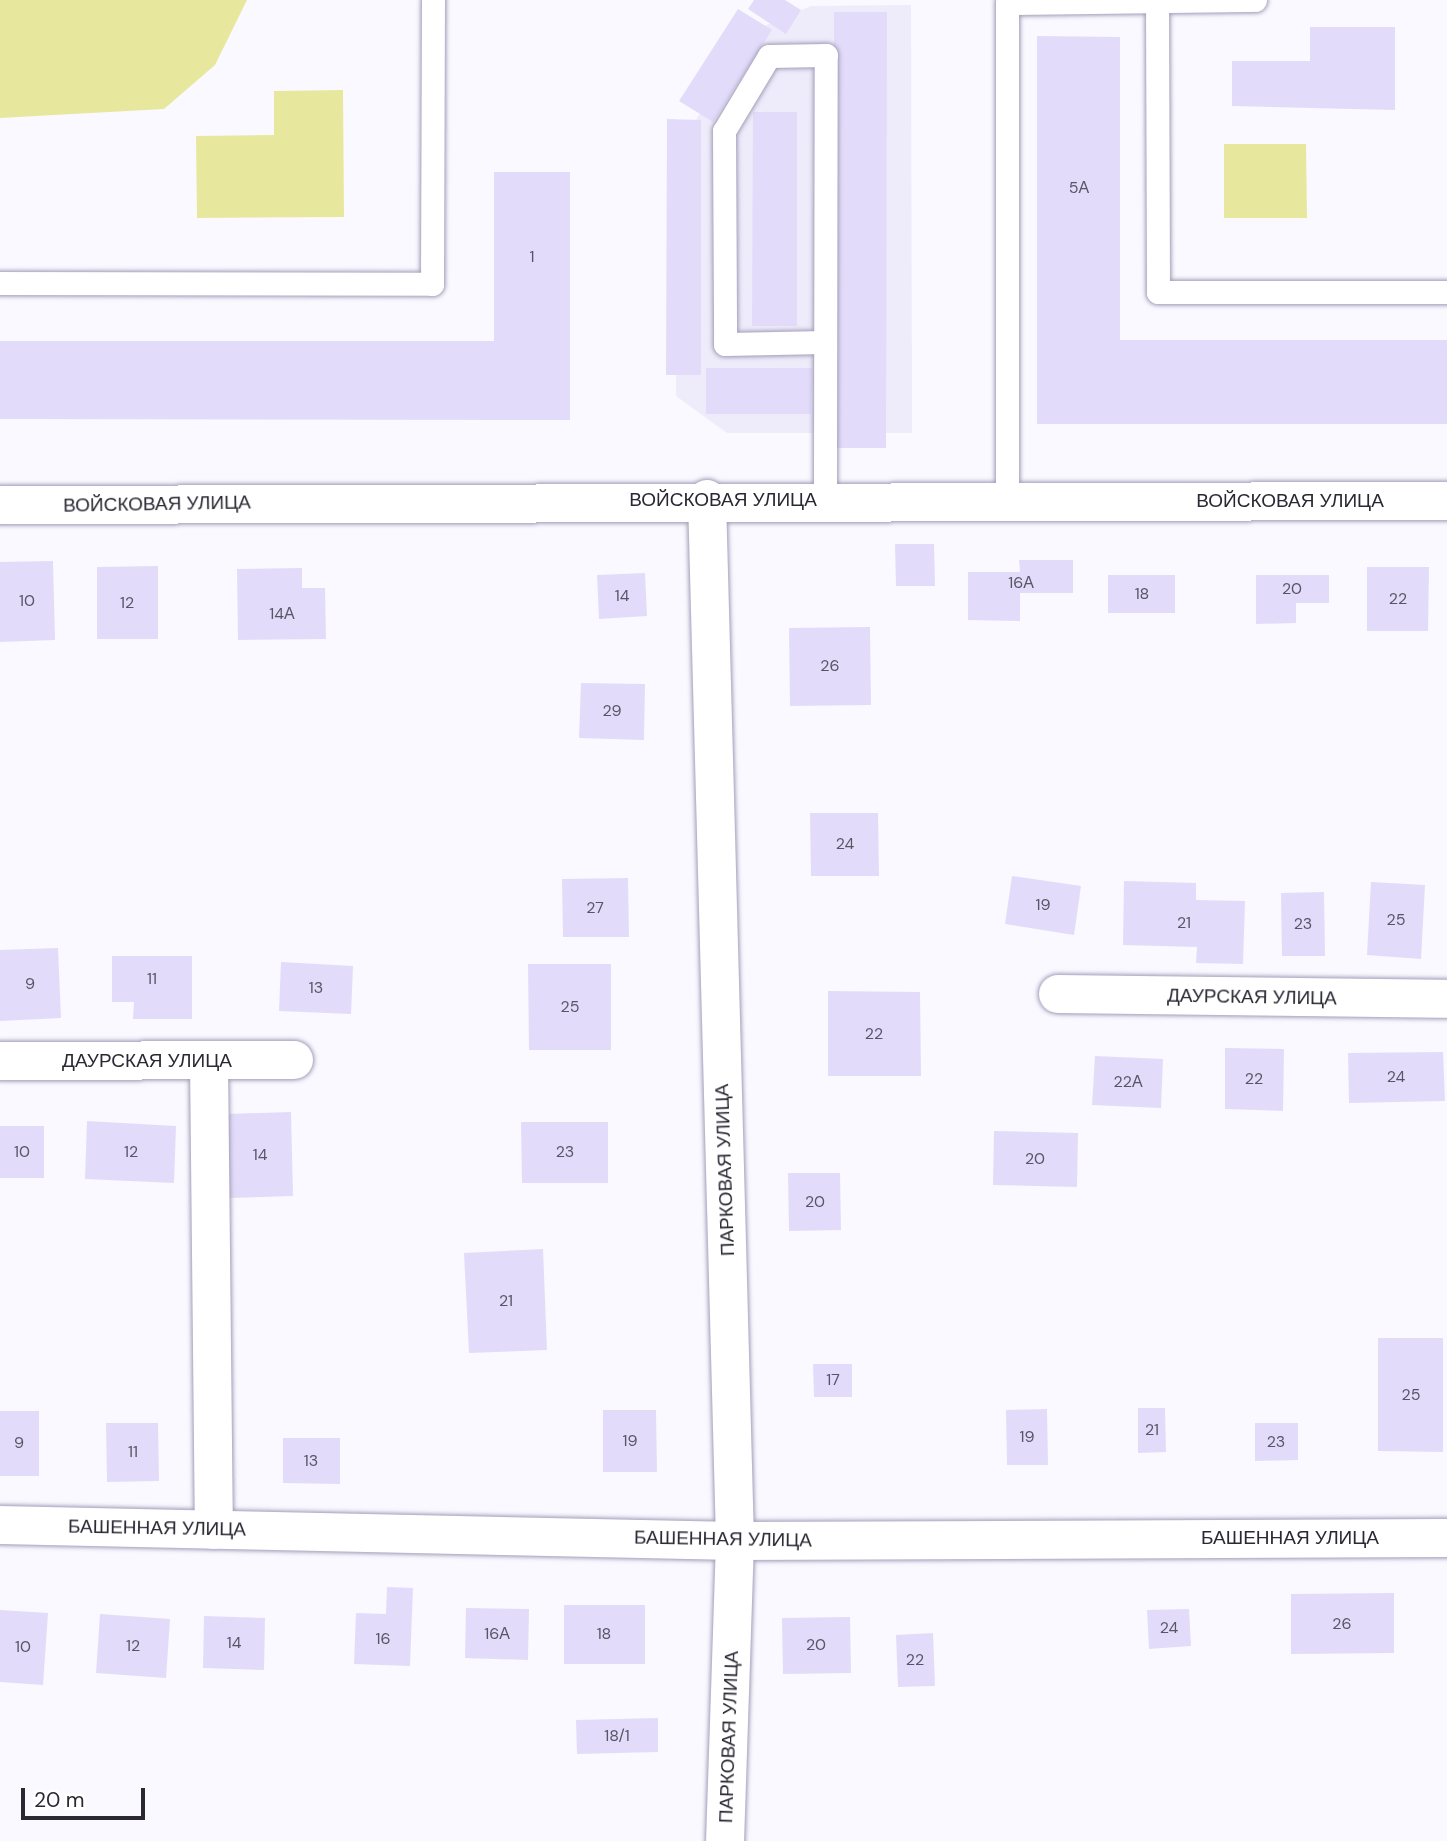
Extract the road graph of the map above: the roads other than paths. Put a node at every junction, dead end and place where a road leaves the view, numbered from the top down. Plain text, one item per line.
1 (433, 0) edge
2 (1255, 0) edge
3 (1157, 1) edge
4 (0, 283) edge
5 (1447, 292) edge
6 (825, 342) junction
7 (707, 499) junction
8 (825, 500) junction
9 (1447, 501) edge
10 (1007, 503) junction
11 (0, 506) edge
12 (1058, 994) dead end
13 (1447, 999) edge
14 (294, 1060) dead end
15 (0, 1061) edge
16 (209, 1061) junction
17 (0, 1525) edge
18 (214, 1530) junction
19 (1447, 1538) edge
20 (735, 1541) junction
21 (725, 1841) edge

1 - 4 lane
2 - 3 lane
3 - 5 lane
3 - 10 lane
6 - 6 lane
6 - 8 lane
7 - 8 street, ВОЙСКОВАЯ УЛИЦА
7 - 11 street, ВОЙСКОВАЯ УЛИЦА
7 - 20 street, ПАРКОВАЯ УЛИЦА
8 - 10 street, ВОЙСКОВАЯ УЛИЦА
9 - 10 street, ВОЙСКОВАЯ УЛИЦА
12 - 13 street, ДАУРСКАЯ УЛИЦА
14 - 16 street, ДАУРСКАЯ УЛИЦА
15 - 16 street, ДАУРСКАЯ УЛИЦА
16 - 18 street
17 - 18 street, БАШЕННАЯ УЛИЦА
18 - 20 street, БАШЕННАЯ УЛИЦА
19 - 20 street, БАШЕННАЯ УЛИЦА
20 - 21 street, ПАРКОВАЯ УЛИЦА

